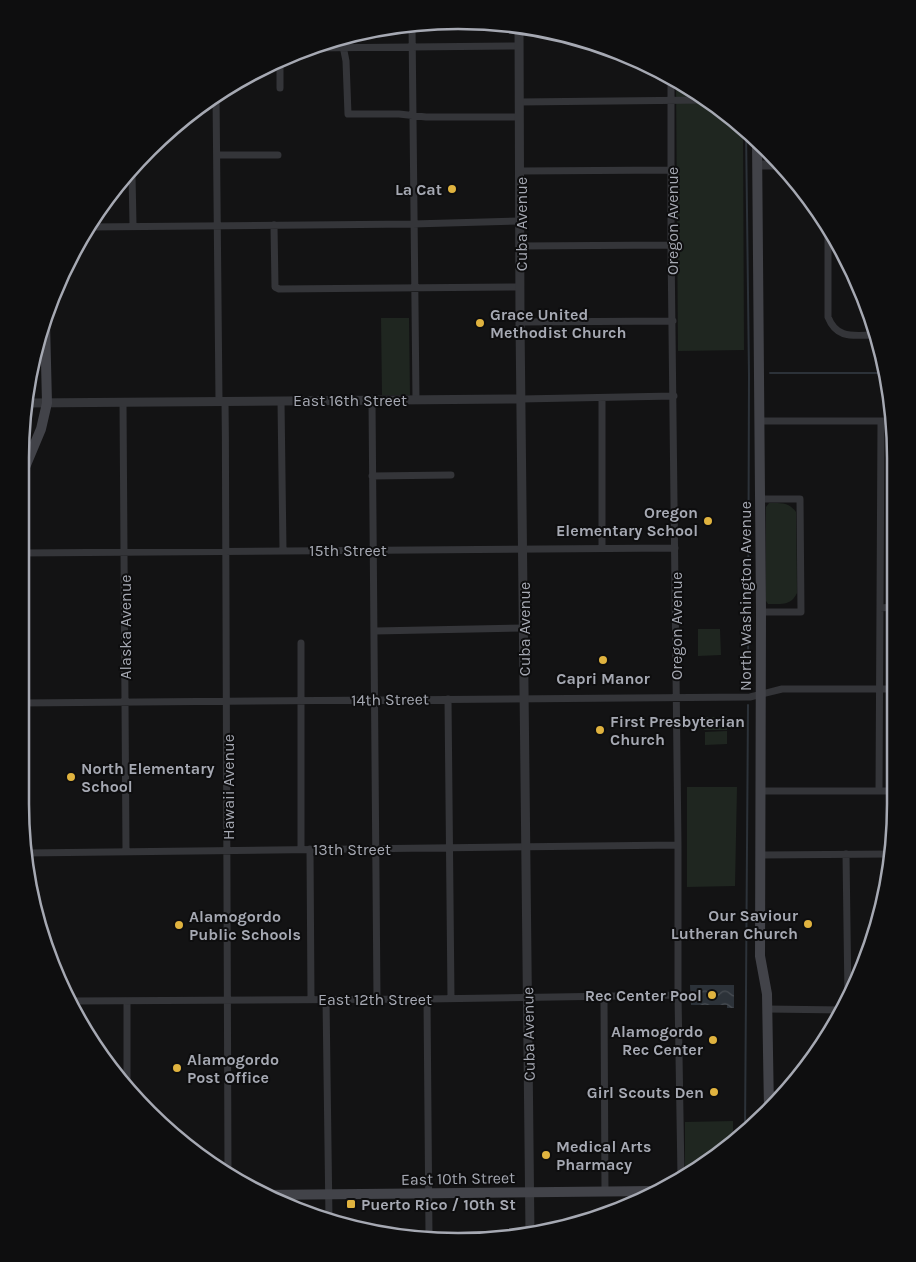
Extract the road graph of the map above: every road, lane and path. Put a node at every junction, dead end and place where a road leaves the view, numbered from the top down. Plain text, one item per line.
1 (412, 31) edge
2 (519, 33) edge
3 (343, 44) edge
4 (519, 46) junction
5 (332, 48) edge
6 (344, 48) junction
7 (412, 48) junction
8 (280, 67) edge
9 (671, 85) edge
10 (280, 88) dead end
11 (672, 100) junction
12 (694, 100) edge
13 (519, 102) junction
14 (216, 104) edge
15 (412, 115) junction
16 (519, 117) junction
17 (757, 150) edge
18 (217, 155) junction
19 (278, 155) dead end
20 (771, 164) edge
21 (758, 165) junction
22 (672, 170) junction
23 (521, 171) junction
24 (132, 179) edge
25 (521, 221) junction
26 (413, 224) junction
27 (133, 225) junction
28 (217, 225) junction
29 (274, 225) junction
30 (97, 227) edge
31 (828, 240) edge
32 (671, 245) junction
33 (520, 246) junction
34 (520, 287) junction
35 (415, 288) junction
36 (673, 321) junction
37 (520, 322) junction
38 (869, 335) edge
39 (45, 340) edge
40 (674, 396) junction
41 (602, 398) junction
42 (521, 399) junction
43 (416, 400) junction
44 (222, 401) junction
45 (281, 401) junction
46 (372, 401) junction
47 (123, 402) junction
48 (32, 403) edge
49 (47, 403) junction
50 (759, 421) junction
51 (881, 421) junction
52 (885, 421) edge
53 (29, 458) edge
54 (451, 475) dead end
55 (372, 476) junction
56 (760, 499) junction
57 (602, 548) junction
58 (675, 548) junction
59 (524, 549) junction
60 (283, 550) junction
61 (374, 550) junction
62 (227, 551) junction
63 (125, 552) junction
64 (29, 553) edge
65 (880, 608) junction
66 (887, 608) edge
67 (761, 612) junction
68 (525, 628) junction
69 (375, 631) junction
70 (301, 643) dead end
71 (887, 689) edge
72 (879, 690) junction
73 (761, 695) junction
74 (676, 697) junction
75 (448, 699) junction
76 (525, 699) junction
77 (228, 700) junction
78 (300, 700) junction
79 (375, 700) junction
80 (29, 701) edge
81 (126, 701) junction
82 (760, 791) junction
83 (879, 791) junction
84 (887, 791) edge
85 (678, 845) junction
86 (526, 847) junction
87 (449, 848) junction
88 (301, 849) junction
89 (310, 849) junction
90 (376, 849) junction
91 (228, 850) junction
92 (126, 852) junction
93 (31, 853) edge
94 (846, 854) junction
95 (884, 854) edge
96 (760, 855) junction
97 (848, 984) edge
98 (678, 995) junction
99 (527, 997) junction
100 (604, 997) junction
101 (377, 998) junction
102 (451, 998) junction
103 (311, 999) junction
104 (326, 999) junction
105 (427, 999) junction
106 (227, 1000) junction
107 (77, 1001) edge
108 (127, 1001) junction
109 (767, 1010) junction
110 (835, 1010) edge
111 (128, 1078) edge
112 (768, 1095) junction
113 (774, 1095) edge
114 (768, 1101) edge
115 (228, 1166) edge
116 (681, 1171) edge
117 (643, 1191) edge
118 (530, 1192) junction
119 (605, 1192) junction
120 (428, 1193) junction
121 (328, 1194) junction
122 (280, 1195) edge
123 (328, 1213) edge
124 (530, 1227) edge
125 (429, 1232) edge

1 - 7 street
2 - 4 street, Cuba Avenue
3 - 6 street
4 - 7 street
4 - 13 street, Cuba Avenue
5 - 6 street
6 - 7 street
6 - 15 street
7 - 15 street
8 - 10 street
9 - 11 street, Oregon Avenue
11 - 12 street
11 - 13 street
11 - 22 street, Oregon Avenue
13 - 16 street, Cuba Avenue
14 - 18 street, Hawaii Avenue
15 - 16 street
15 - 26 street
16 - 23 street, Cuba Avenue
17 - 21 main road, North Washington Avenue
18 - 19 street
18 - 28 street, Hawaii Avenue
20 - 21 street
21 - 50 main road, North Washington Avenue
22 - 23 street
22 - 32 street, Oregon Avenue
23 - 25 street, Cuba Avenue
24 - 27 street
25 - 26 street
25 - 33 street, Cuba Avenue
26 - 29 street
26 - 35 street
27 - 28 street
27 - 30 street
28 - 29 street
28 - 44 street, Hawaii Avenue
29 - 35 street
31 - 38 street
32 - 33 street
32 - 36 street, Oregon Avenue
33 - 34 street, Cuba Avenue
34 - 35 street
34 - 37 street, Cuba Avenue
35 - 43 street
36 - 37 street
36 - 40 street, Oregon Avenue
37 - 42 street, Cuba Avenue
39 - 49 main road
40 - 41 street, East 16th Street
40 - 58 street, Oregon Avenue
41 - 42 street, East 16th Street
41 - 57 street
42 - 43 street, East 16th Street
42 - 59 street, Cuba Avenue
43 - 46 street, East 16th Street
44 - 45 street, East 16th Street
44 - 47 street, East 16th Street
44 - 62 street, Hawaii Avenue
45 - 46 street, East 16th Street
45 - 60 street
46 - 55 street
47 - 49 street, East 16th Street
47 - 63 street, Alaska Avenue
48 - 49 street, East 16th Street
49 - 53 main road
50 - 51 street
50 - 56 main road, North Washington Avenue
51 - 52 street
51 - 65 street
54 - 55 street
55 - 61 street
56 - 67 main road, North Washington Avenue
56 - 67 street
57 - 58 street, 15th Street
57 - 59 street, 15th Street
58 - 74 street, Oregon Avenue
59 - 61 street, 15th Street
59 - 68 street, Cuba Avenue
60 - 61 street, 15th Street
60 - 62 street, 15th Street
61 - 69 street
62 - 63 street, 15th Street
62 - 77 street, Hawaii Avenue
63 - 64 street, 15th Street
63 - 81 street, Alaska Avenue
65 - 66 street
65 - 72 street
67 - 73 main road, North Washington Avenue
68 - 69 street
68 - 76 street, Cuba Avenue
69 - 79 street
70 - 78 street
71 - 72 street, 14th Street
72 - 73 street, 14th Street
72 - 83 street
73 - 74 street, 14th Street
73 - 82 main road, North Washington Avenue
74 - 76 street, 14th Street
74 - 85 street, Oregon Avenue
75 - 76 street, 14th Street
75 - 79 street, 14th Street
75 - 87 street
76 - 86 street, Cuba Avenue
77 - 78 street, 14th Street
77 - 81 street, 14th Street
77 - 91 street, Hawaii Avenue
78 - 79 street, 14th Street
78 - 88 street
79 - 90 street
80 - 81 street, 14th Street
81 - 92 street, Alaska Avenue
82 - 83 street
82 - 96 main road, North Washington Avenue
83 - 84 street
85 - 86 street, 13th Street
85 - 98 street, Oregon Avenue
86 - 87 street, 13th Street
86 - 99 street, Cuba Avenue
87 - 90 street, 13th Street
87 - 102 street
88 - 89 street, 13th Street
88 - 91 street, 13th Street
89 - 90 street, 13th Street
89 - 103 street
90 - 101 street
91 - 92 street, 13th Street
91 - 106 street, Hawaii Avenue
92 - 93 street, 13th Street
94 - 95 street
94 - 96 street
94 - 97 street
96 - 109 main road, North Washington Avenue
98 - 100 street, East 12th Street
98 - 116 street, Oregon Avenue
99 - 100 street, East 12th Street
99 - 102 street, East 12th Street
99 - 118 street, Cuba Avenue
100 - 119 street
101 - 104 street, East 12th Street
101 - 105 street, East 12th Street
102 - 105 street, East 12th Street
103 - 104 street, East 12th Street
103 - 106 street, East 12th Street
104 - 121 street
105 - 120 street
106 - 108 street, East 12th Street
106 - 115 street, Hawaii Avenue
107 - 108 street, East 12th Street
108 - 111 street
109 - 110 street
109 - 112 main road, North Washington Avenue
112 - 113 street
112 - 114 main road, North Washington Avenue
117 - 119 main road, East 10th Street
118 - 119 main road, East 10th Street
118 - 120 main road, East 10th Street
118 - 124 street, Cuba Avenue
120 - 121 main road, East 10th Street
120 - 125 street
121 - 122 main road, East 10th Street
121 - 123 street

